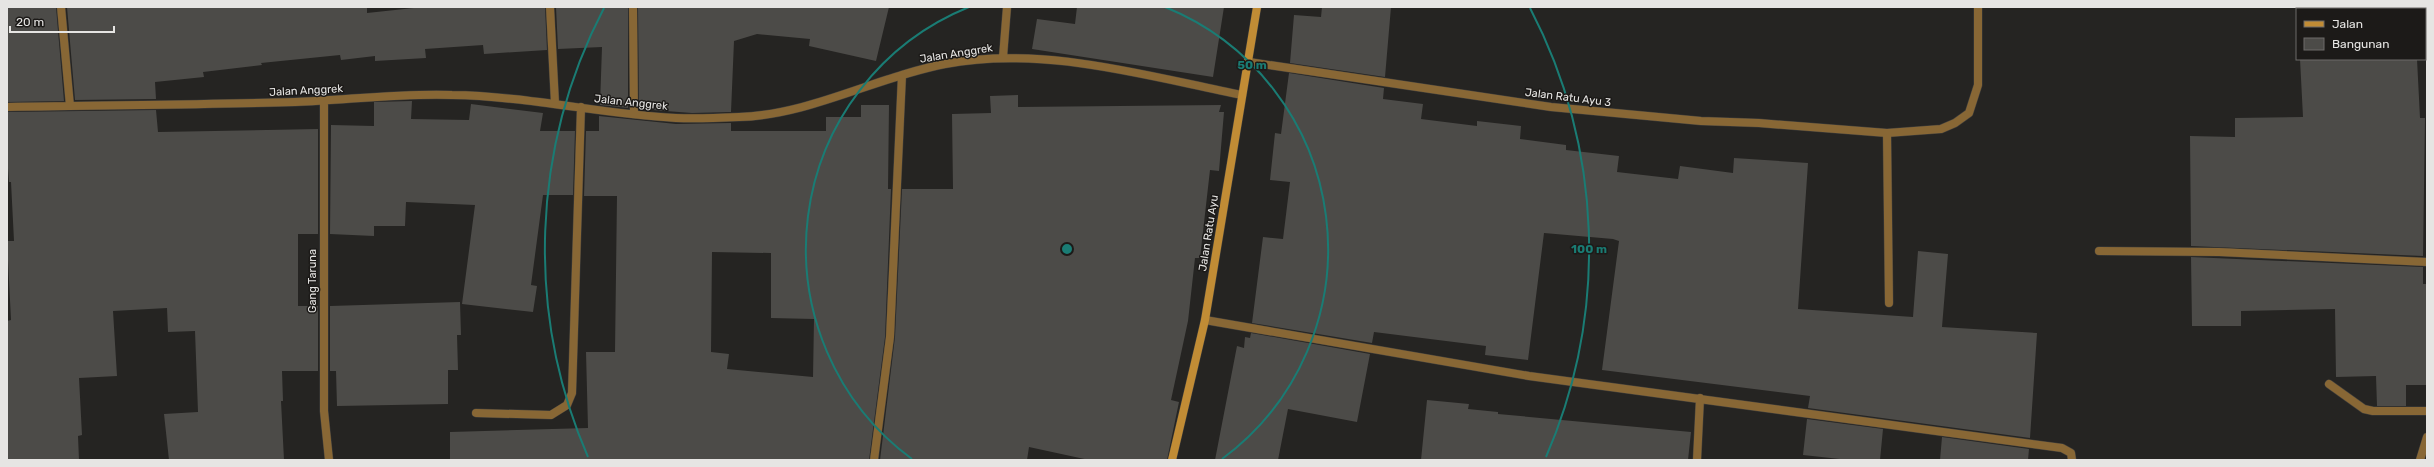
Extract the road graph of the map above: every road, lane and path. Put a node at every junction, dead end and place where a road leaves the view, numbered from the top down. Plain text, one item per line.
1 (61, 7) edge
2 (550, 7) edge
3 (633, 7) edge
4 (1007, 7) edge
5 (1257, 7) edge
6 (1978, 7) edge
7 (1003, 57) junction
8 (1249, 62) junction
9 (902, 75) junction
10 (1242, 95) junction
11 (324, 101) junction
12 (555, 103) junction
13 (70, 106) junction
14 (7, 107) edge
15 (581, 107) junction
16 (634, 114) junction
17 (1887, 133) junction
18 (2099, 251) dead end
19 (2427, 262) edge
20 (1889, 303) dead end
21 (1205, 320) junction
22 (2329, 384) dead end
23 (1700, 398) junction
24 (2427, 410) edge
25 (476, 413) dead end
26 (2427, 437) edge
27 (329, 460) edge
28 (874, 460) edge
29 (1172, 460) edge
30 (1697, 460) edge
31 (2072, 460) edge
32 (2420, 460) edge

1 - 13 street
2 - 12 street
3 - 16 street
4 - 7 street
5 - 8 street, Jalan Ratu Ayu
6 - 17 street, Jalan Ratu Ayu 3
7 - 9 street, Jalan Anggrek
7 - 10 street, Jalan Anggrek
8 - 10 street, Jalan Ratu Ayu
8 - 17 street, Jalan Ratu Ayu 3
9 - 16 street, Jalan Anggrek
9 - 28 street
10 - 21 street, Jalan Ratu Ayu
11 - 12 street, Jalan Anggrek
11 - 13 street, Jalan Anggrek
11 - 27 street, Gang Taruna
12 - 15 street, Jalan Anggrek
13 - 14 street, Jalan Anggrek
15 - 16 street, Jalan Anggrek
15 - 25 street
17 - 20 street
18 - 19 street
21 - 23 street
21 - 29 street, Jalan Ratu Ayu
22 - 24 street
23 - 30 street
23 - 31 street
26 - 32 street

